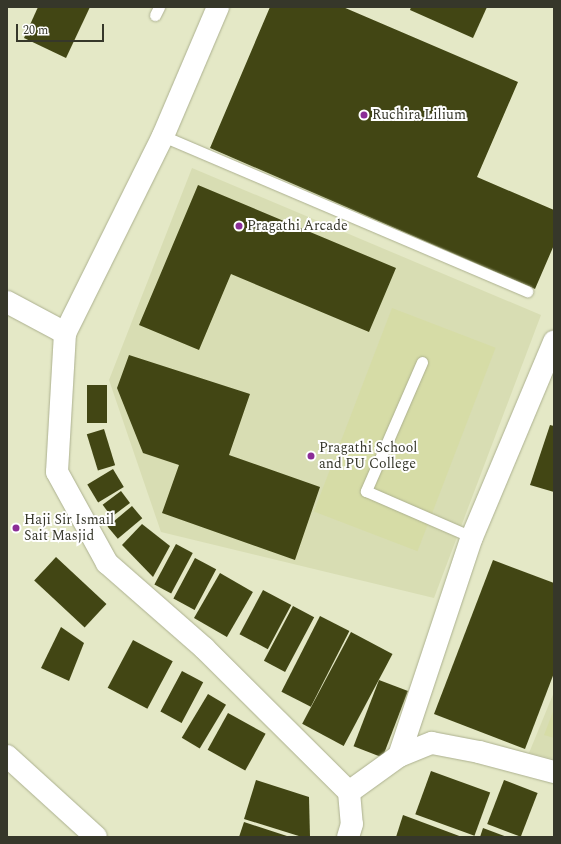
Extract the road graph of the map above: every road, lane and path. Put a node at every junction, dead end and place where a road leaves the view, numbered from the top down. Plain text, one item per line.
1 (218, 7) edge
2 (163, 136) junction
3 (527, 291) dead end
4 (7, 302) edge
5 (65, 333) junction
6 (554, 342) edge
7 (422, 362) dead end
8 (472, 537) junction
9 (7, 756) edge
10 (399, 756) junction
11 (554, 772) edge
12 (350, 792) junction
13 (96, 837) edge
14 (348, 837) edge

1 - 2 street
2 - 3 lane
2 - 5 street
4 - 5 street
5 - 12 street
6 - 8 street
7 - 8 lane
8 - 10 street
9 - 13 street
10 - 11 street
10 - 12 street
12 - 14 street

